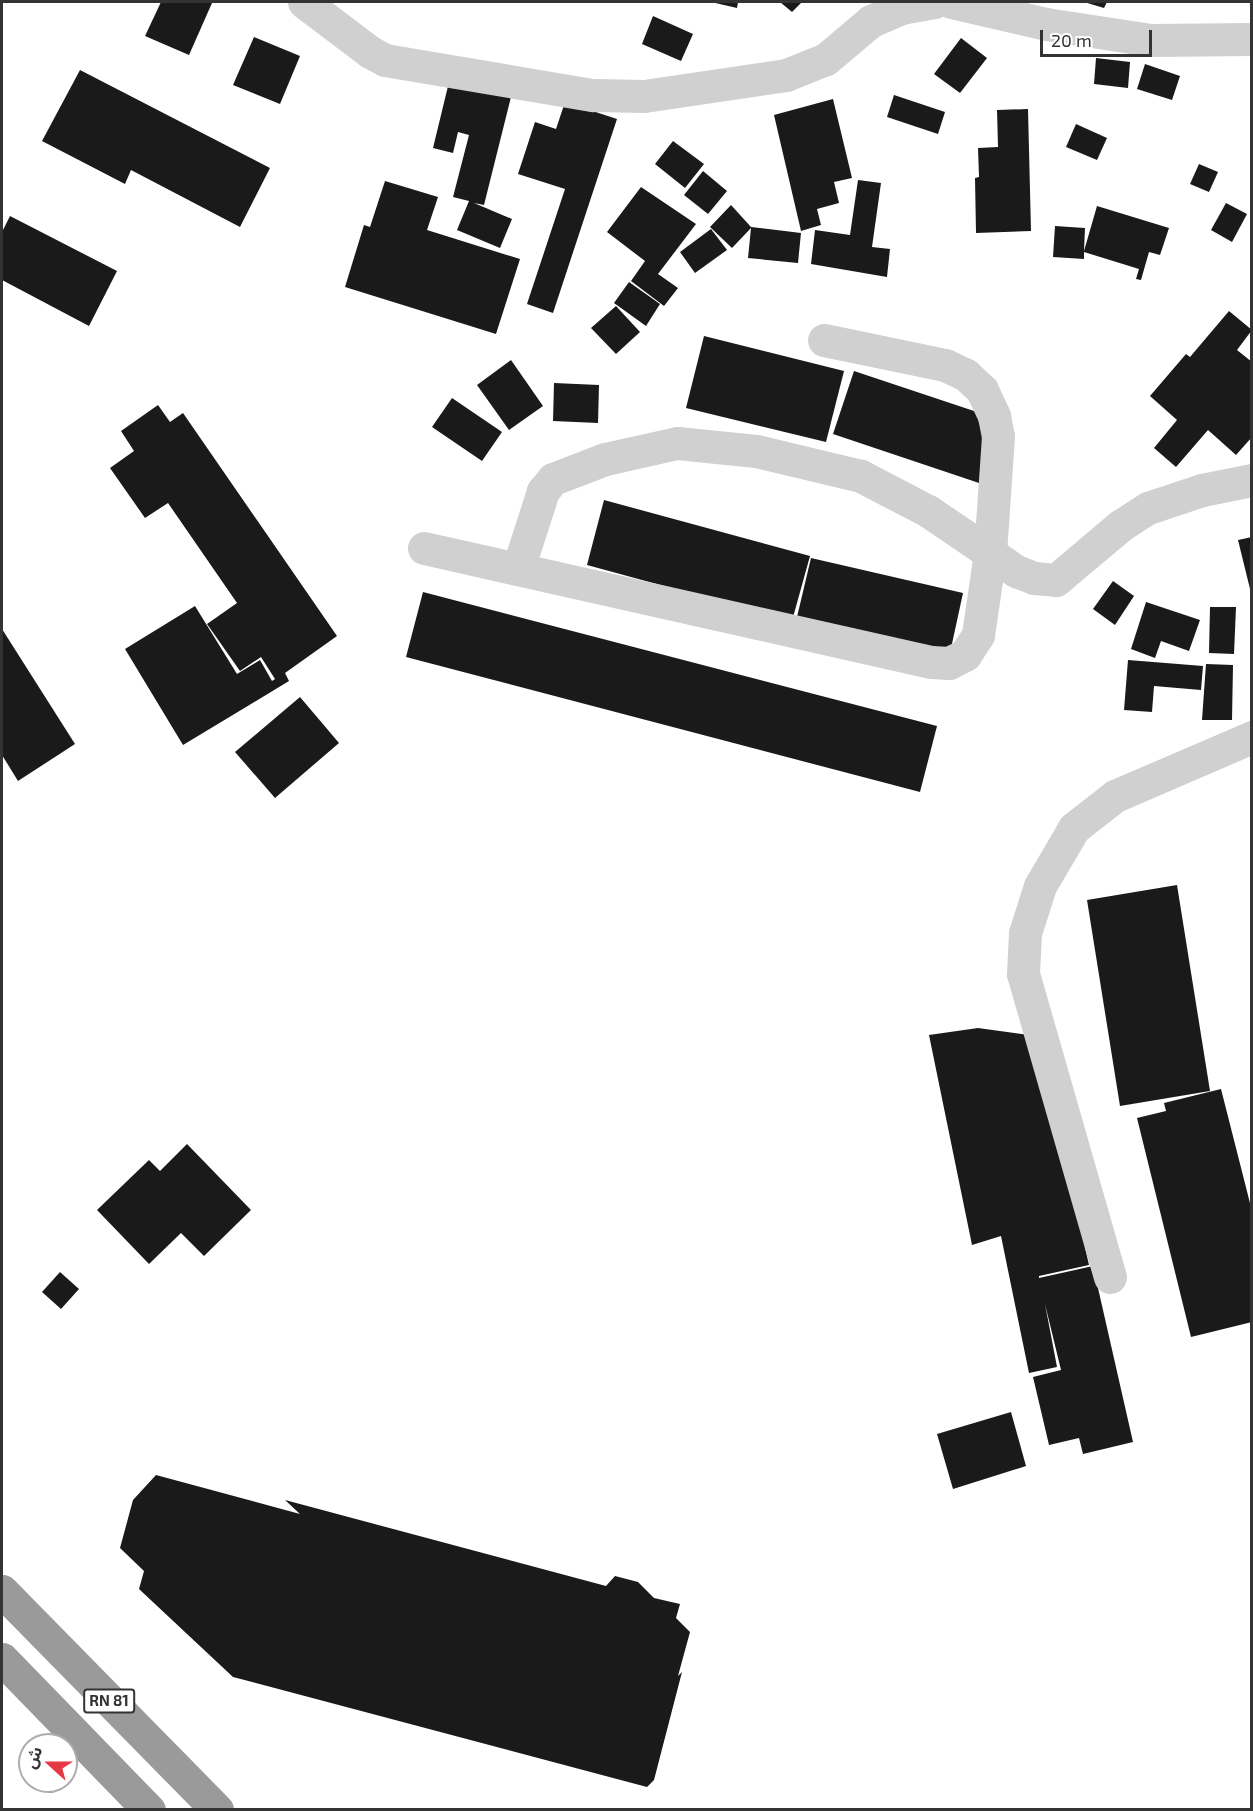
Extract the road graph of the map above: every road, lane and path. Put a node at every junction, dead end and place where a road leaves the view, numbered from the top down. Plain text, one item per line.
1 (304, 2) edge
2 (934, 2) edge
3 (951, 2) edge
4 (1251, 39) edge
5 (824, 340) dead end
6 (1251, 480) edge
7 (424, 548) dead end
8 (990, 553) junction
9 (518, 569) junction
10 (1251, 737) edge
11 (1110, 1277) dead end
12 (4, 1587) edge
13 (2, 1659) edge
14 (149, 1809) edge
15 (217, 1809) edge

1 - 2 street
3 - 4 street
5 - 8 street
6 - 8 street
7 - 9 street
8 - 9 street
8 - 9 street
10 - 11 street
12 - 15 highway, RN 81
13 - 14 highway, RN 81

